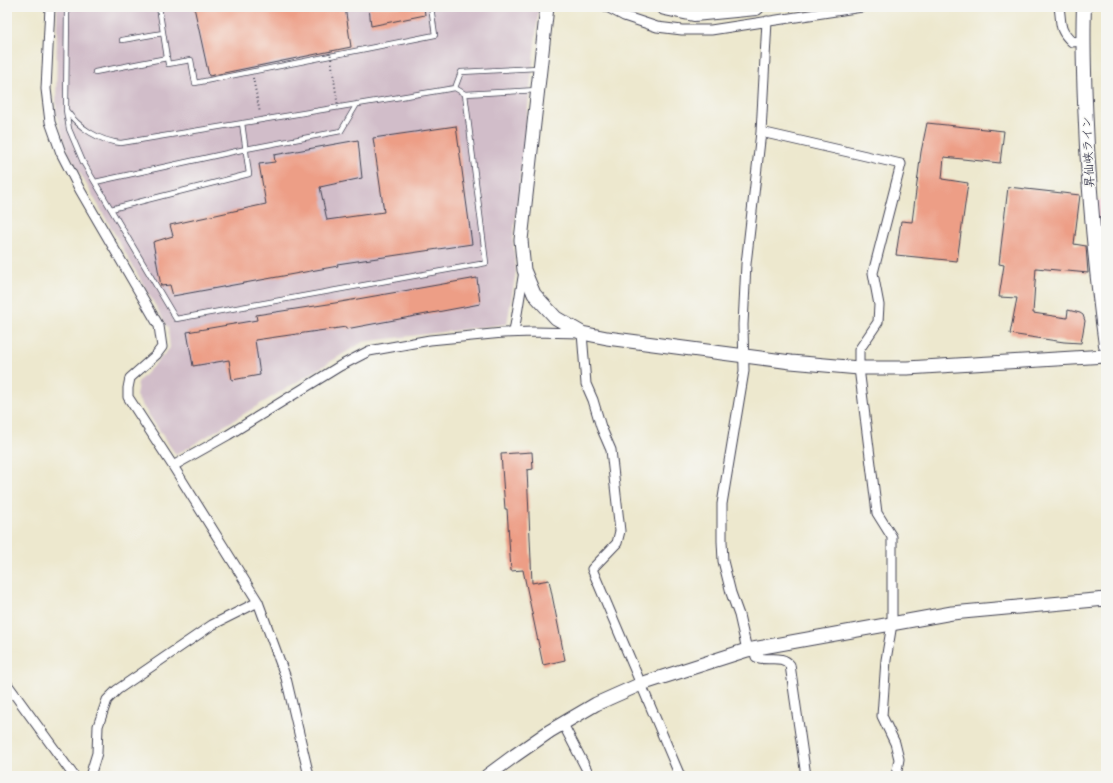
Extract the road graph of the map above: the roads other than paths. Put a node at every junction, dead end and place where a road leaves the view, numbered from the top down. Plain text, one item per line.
1 (50, 7) edge
2 (67, 7) edge
3 (159, 7) edge
4 (431, 7) edge
5 (547, 7) edge
6 (607, 7) edge
7 (665, 7) edge
8 (756, 7) edge
9 (862, 7) edge
10 (1059, 7) edge
11 (1084, 7) edge
12 (767, 22) junction
13 (163, 33) junction
14 (122, 40) dead end
15 (1082, 41) junction
16 (166, 58) junction
17 (540, 68) junction
18 (95, 72) dead end
19 (455, 88) junction
20 (538, 90) junction
21 (465, 94) junction
22 (357, 104) junction
23 (66, 110) junction
24 (242, 123) junction
25 (761, 132) junction
26 (246, 149) junction
27 (95, 182) junction
28 (111, 209) junction
29 (524, 270) junction
30 (514, 332) junction
31 (582, 333) junction
32 (1106, 345) edge
33 (744, 356) junction
34 (1106, 356) edge
35 (859, 368) junction
36 (173, 466) junction
37 (1106, 599) edge
38 (258, 602) junction
39 (892, 624) junction
40 (750, 649) junction
41 (7, 684) edge
42 (641, 684) junction
43 (562, 724) junction
44 (74, 776) edge
45 (90, 776) edge
46 (309, 776) edge
47 (487, 776) edge
48 (590, 776) edge
49 (680, 776) edge
50 (806, 776) edge
51 (896, 776) edge

1 - 36 street
2 - 23 lane
3 - 13 lane
4 - 16 lane
5 - 17 street
6 - 12 street
7 - 8 highway
9 - 12 street
10 - 15 street
11 - 15 main road, 昇仙峡ライン
12 - 25 street
13 - 14 lane
13 - 16 lane
15 - 32 main road, 昇仙峡ライン
16 - 18 lane
17 - 19 lane
17 - 20 street
19 - 21 lane
19 - 22 lane
20 - 21 lane
20 - 29 street
21 - 28 lane
22 - 24 lane
22 - 26 lane
23 - 24 lane
23 - 27 lane
24 - 26 lane
25 - 33 street
25 - 35 street
26 - 27 lane
26 - 28 lane
27 - 28 lane
29 - 30 street
29 - 31 street
30 - 31 street
30 - 36 street
31 - 33 street
31 - 42 street
33 - 35 street
33 - 40 street
34 - 35 street
35 - 39 street
36 - 38 street
37 - 39 street
38 - 45 street
38 - 46 street
39 - 40 street
39 - 51 street
40 - 42 street
40 - 50 street
41 - 44 street
42 - 43 street
42 - 49 street
43 - 47 street
43 - 48 street

